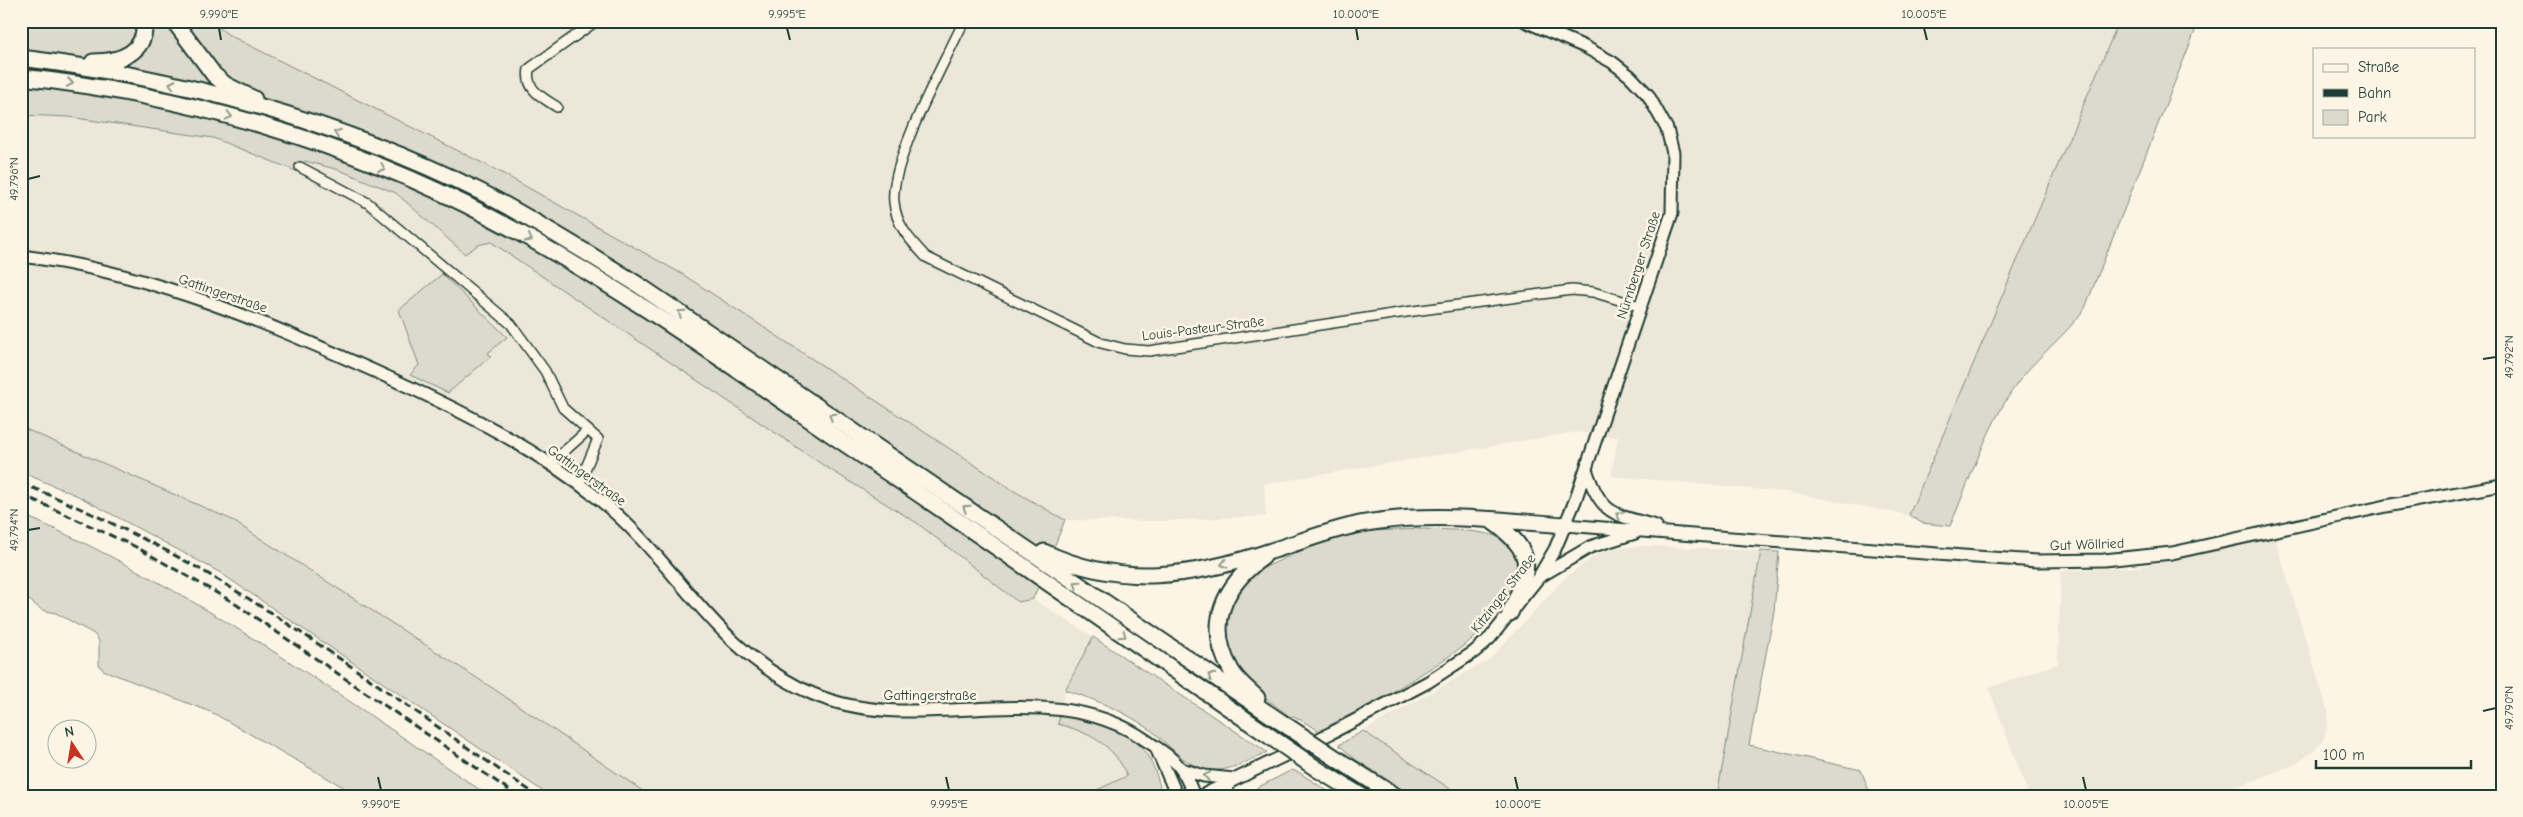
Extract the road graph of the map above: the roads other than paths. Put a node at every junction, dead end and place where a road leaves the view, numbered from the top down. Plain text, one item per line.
1 (144, 21) edge
2 (174, 21) edge
3 (596, 21) edge
4 (964, 21) edge
5 (1525, 21) edge
6 (21, 58) edge
7 (52, 62) junction
8 (21, 77) edge
9 (557, 107) dead end
10 (286, 116) junction
11 (300, 167) dead end
12 (21, 256) edge
13 (1639, 306) junction
14 (587, 431) junction
15 (550, 464) junction
16 (1586, 469) junction
17 (579, 484) junction
18 (2502, 485) edge
19 (1492, 521) junction
20 (1565, 524) junction
21 (1642, 531) junction
22 (1682, 534) junction
23 (1006, 535) junction
24 (1271, 552) junction
25 (1538, 578) junction
26 (1510, 613) junction
27 (1281, 722) junction
28 (1155, 746) junction
29 (1181, 768) junction
30 (1317, 769) junction
31 (1228, 786) edge
32 (1177, 796) edge
33 (1194, 796) edge
34 (1201, 796) edge
35 (1344, 796) edge
36 (1361, 796) edge
37 (1395, 796) edge

1 - 7 highway
2 - 10 highway
3 - 9 street
4 - 13 street, Louis-Pasteur-Straße
5 - 13 street, Nürnberger Straße
6 - 7 highway
10 -> 7 highway
8 -> 30 highway, bridge
23 -> 10 highway
11 - 14 street
12 - 15 street, Gattingerstraße
13 - 16 street, Nürnberger Straße
14 - 15 street
14 - 17 street
15 - 17 street, Gattingerstraße
16 - 20 street, Nürnberger Straße
22 -> 16 street
17 - 28 street, Gattingerstraße
18 - 22 street, Gut Wöllried
19 - 20 highway
19 - 24 highway
19 - 26 highway
20 - 21 street
20 - 25 street, Kitzinger Straße
21 - 22 street
21 - 25 street
24 -> 23 highway
27 -> 23 highway
24 - 27 highway
25 - 26 street, Kitzinger Straße
26 - 31 street, Kitzinger Straße
27 - 37 highway, bridge
28 - 29 street, Gattingerstraße
28 - 32 street
31 -> 29 street
29 - 33 street, Gattingerstraße
30 - 35 highway
30 - 36 highway
31 - 34 street, Kitzinger Straße

